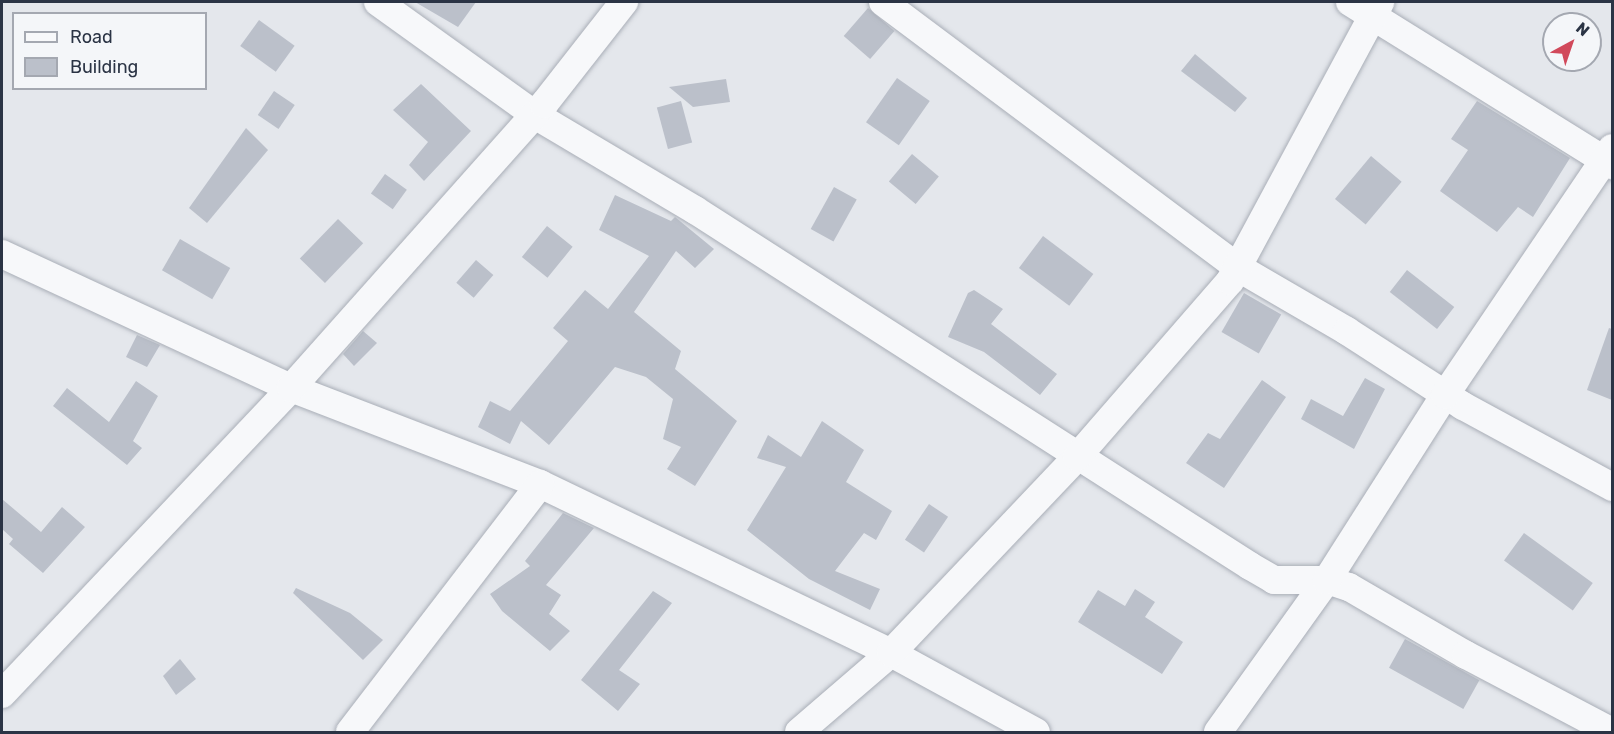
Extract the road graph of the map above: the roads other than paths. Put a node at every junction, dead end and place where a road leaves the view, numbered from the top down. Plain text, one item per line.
1 (378, 2) edge
2 (624, 2) edge
3 (883, 2) edge
4 (1367, 6) edge
5 (535, 114) junction
6 (1610, 158) edge
7 (2, 254) edge
8 (1237, 267) junction
9 (291, 388) junction
10 (1445, 395) junction
11 (1077, 457) junction
12 (540, 484) junction
13 (1612, 487) edge
14 (1327, 580) junction
15 (891, 653) junction
16 (2, 694) edge
17 (350, 732) edge
18 (800, 732) edge
19 (1036, 732) edge
20 (1218, 732) edge
21 (1612, 732) edge

1 - 5 street
2 - 5 street
3 - 8 street
4 - 6 street
4 - 8 street
5 - 9 street
5 - 11 street
6 - 10 street
7 - 9 street
8 - 10 street
8 - 11 street
9 - 12 street
9 - 16 street
10 - 13 street
10 - 14 street
11 - 14 street
11 - 15 street
12 - 15 street
12 - 17 street
14 - 20 street
14 - 21 street
15 - 18 street
15 - 19 street

